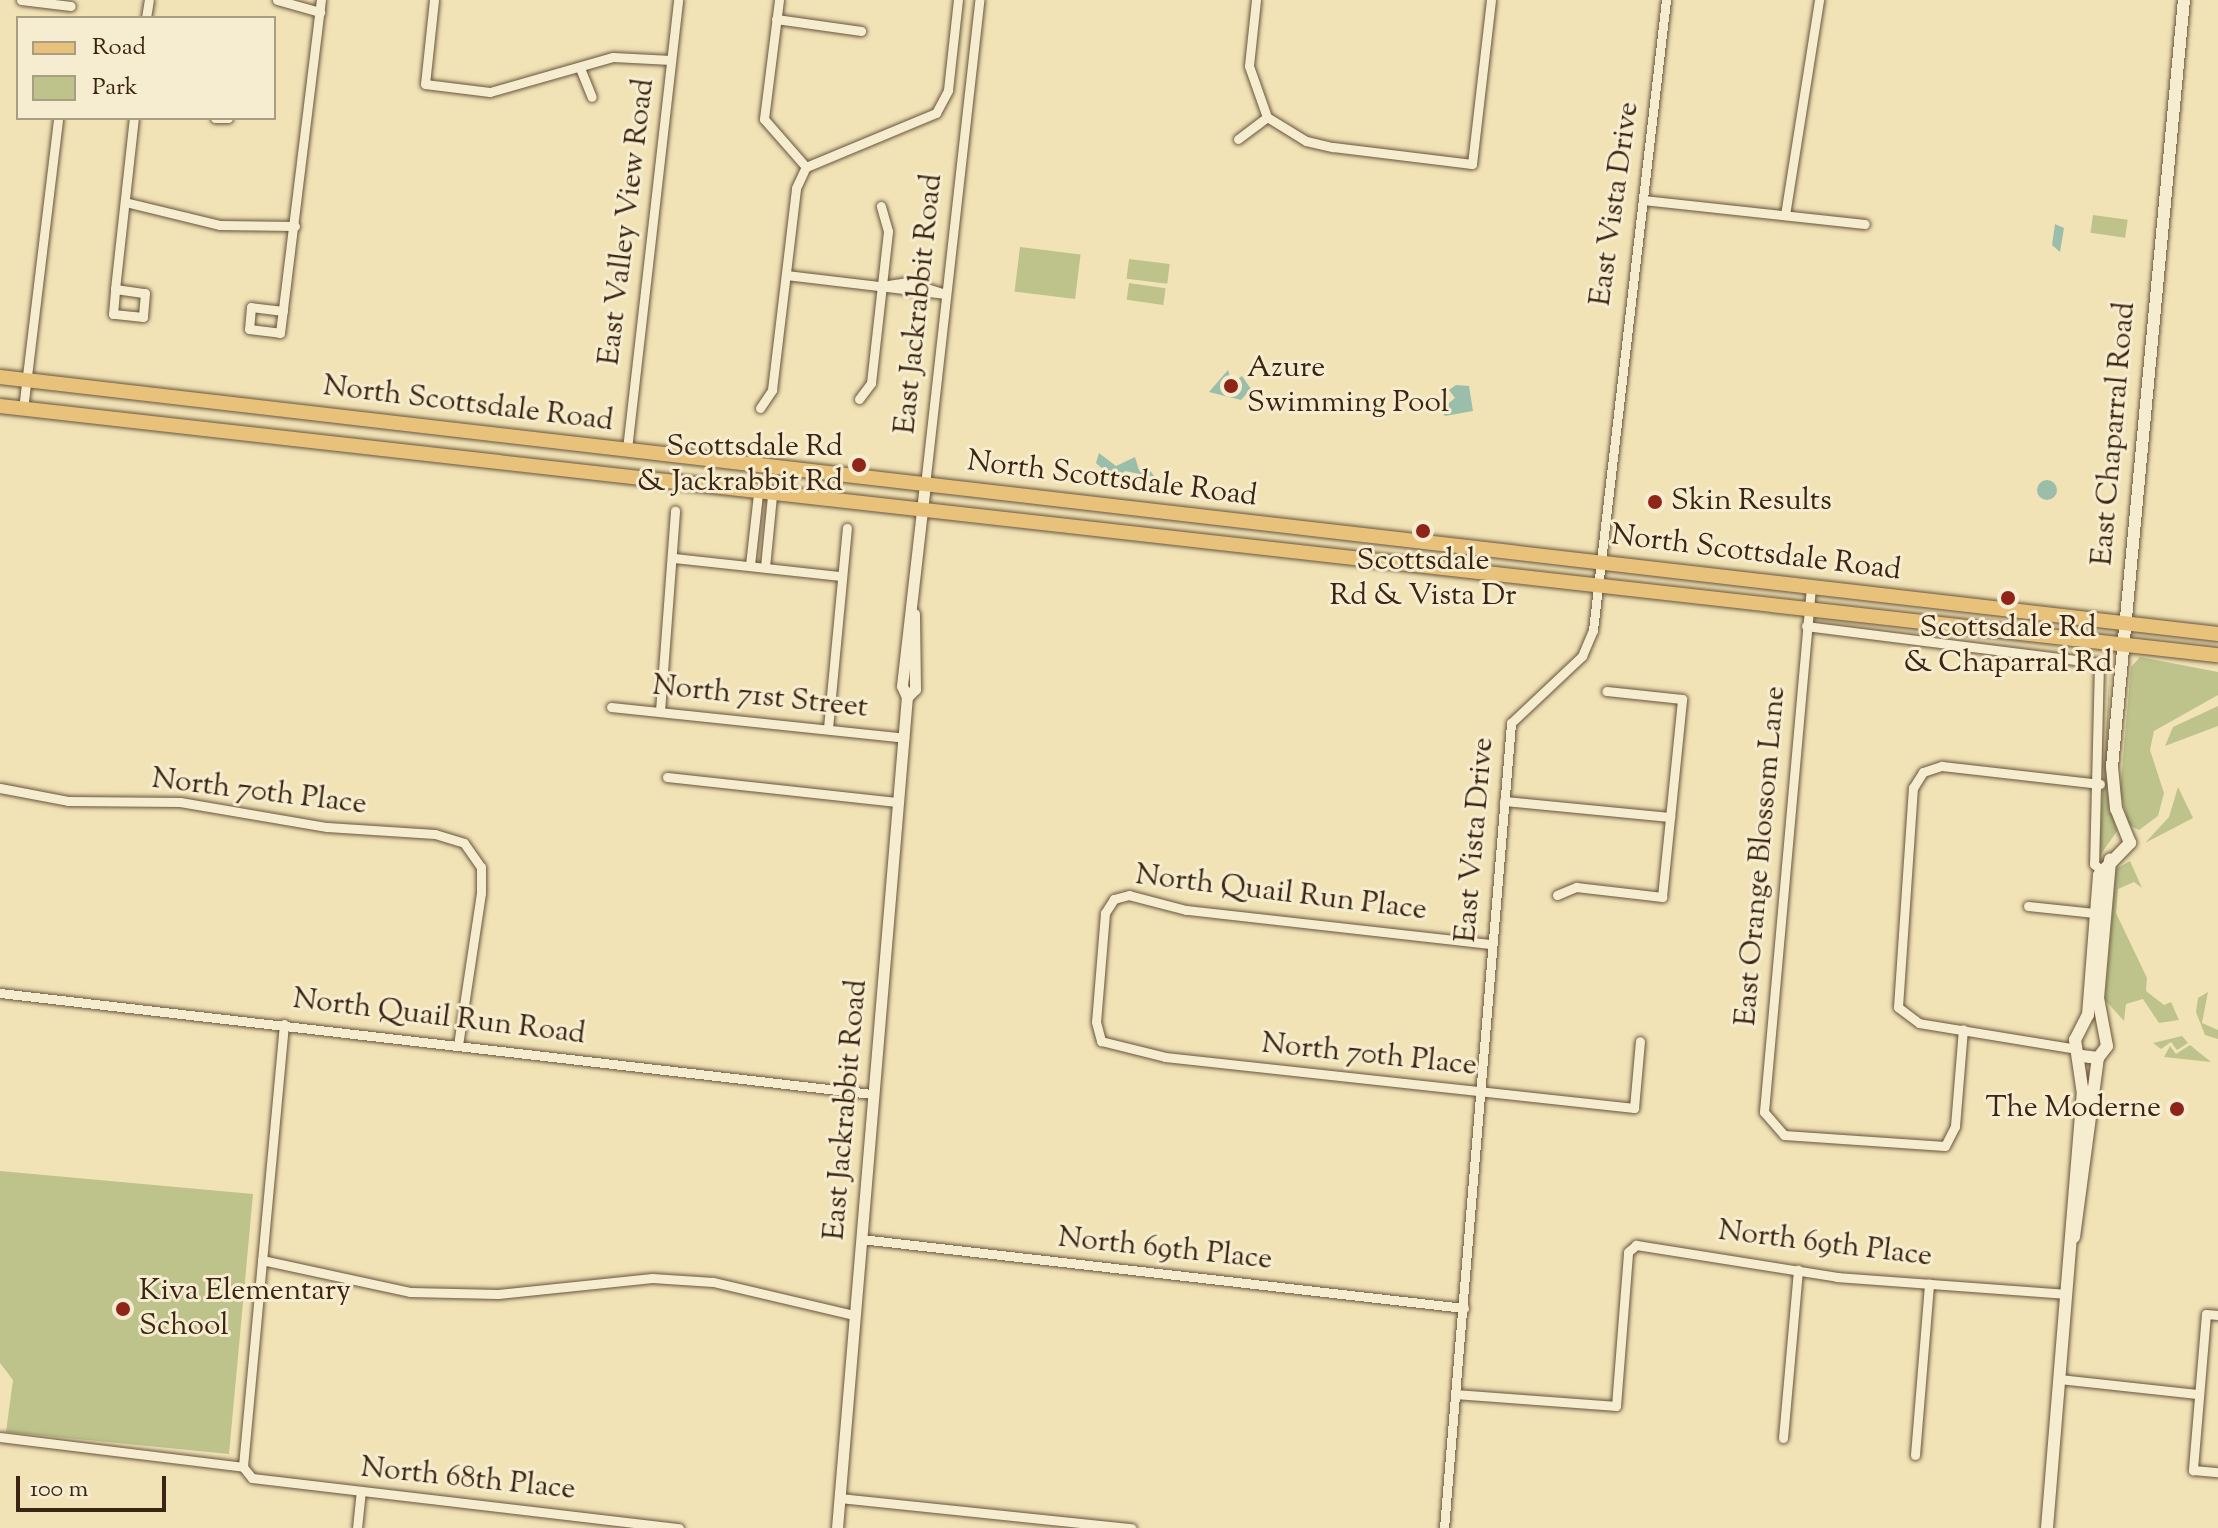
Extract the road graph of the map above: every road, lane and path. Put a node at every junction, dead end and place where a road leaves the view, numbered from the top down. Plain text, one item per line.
1 (21, 0) edge
2 (277, 0) edge
3 (321, 0) edge
4 (434, 0) edge
5 (678, 0) edge
6 (779, 0) edge
7 (958, 0) edge
8 (979, 0) edge
9 (1256, 0) edge
10 (1491, 0) edge
11 (1666, 0) edge
12 (1819, 0) edge
13 (2184, 0) edge
14 (72, 3) edge
15 (320, 12) junction
16 (776, 19) junction
17 (861, 31) dead end
18 (671, 60) junction
19 (580, 68) junction
20 (592, 97) dead end
21 (1267, 117) junction
22 (58, 120) edge
23 (134, 120) edge
24 (1238, 139) dead end
25 (806, 167) junction
26 (1643, 200) junction
27 (125, 202) junction
28 (881, 206) dead end
29 (1785, 215) junction
30 (1865, 224) dead end
31 (295, 226) junction
32 (786, 275) junction
33 (882, 286) junction
34 (115, 289) dead end
35 (946, 294) junction
36 (283, 311) dead end
37 (0, 377) edge
38 (27, 380) junction
39 (859, 399) dead end
40 (0, 406) edge
41 (760, 408) dead end
42 (23, 409) junction
43 (627, 449) junction
44 (925, 485) junction
45 (765, 494) junction
46 (675, 511) dead end
47 (1164, 511) junction
48 (923, 512) junction
49 (1239, 521) junction
50 (847, 528) dead end
51 (1160, 541) junction
52 (1233, 548) junction
53 (674, 558) junction
54 (1599, 562) junction
55 (750, 565) junction
56 (765, 567) junction
57 (841, 576) junction
58 (1811, 587) junction
59 (1597, 589) junction
60 (1808, 609) junction
61 (2124, 623) junction
62 (1806, 626) junction
63 (2218, 634) edge
64 (2122, 644) junction
65 (2198, 653) junction
66 (2218, 655) edge
67 (2218, 666) edge
68 (1606, 691) dead end
69 (611, 707) dead end
70 (660, 711) junction
71 (828, 728) junction
72 (904, 738) junction
73 (667, 777) dead end
74 (2100, 784) junction
75 (0, 788) edge
76 (1504, 801) junction
77 (897, 802) junction
78 (1670, 817) junction
79 (2106, 865) junction
80 (1557, 895) dead end
81 (2028, 906) dead end
82 (2095, 913) junction
83 (1490, 944) junction
84 (2094, 986) junction
85 (0, 993) edge
86 (284, 1024) junction
87 (1963, 1029) junction
88 (2081, 1031) junction
89 (2102, 1031) junction
90 (2055, 1040) junction
91 (1101, 1041) joint
92 (1640, 1041) dead end
93 (458, 1045) junction
94 (2079, 1053) junction
95 (2098, 1058) junction
96 (1478, 1092) junction
97 (871, 1094) junction
98 (861, 1239) junction
99 (2069, 1255) junction
100 (262, 1260) junction
101 (1798, 1270) junction
102 (1929, 1284) junction
103 (2066, 1294) junction
104 (1464, 1308) junction
105 (854, 1315) junction
106 (2218, 1315) edge
107 (2059, 1379) junction
108 (1456, 1394) junction
109 (2197, 1394) junction
110 (0, 1437) edge
111 (1783, 1438) dead end
112 (1915, 1455) dead end
113 (243, 1467) junction
114 (2218, 1472) edge
115 (361, 1492) junction
116 (839, 1498) junction
117 (357, 1528) edge
118 (679, 1528) edge
119 (837, 1528) edge
120 (1131, 1528) edge
121 (1444, 1528) edge
122 (2047, 1528) edge

1 - 14 street
2 - 15 street
3 - 15 street
4 - 19 street
5 - 18 street, East Valley View Road
6 - 16 street
7 - 25 street
8 - 35 street, East Jackrabbit Road
9 - 21 street
10 - 21 street
11 - 26 street, East Vista Drive
12 - 29 street
13 - 61 main road, East Chaparral Road
15 - 31 street
16 - 17 street
16 - 25 street
18 - 19 street
18 - 43 street, East Valley View Road
19 - 20 street
21 - 24 street
22 - 38 street
23 - 27 street
25 - 32 street
26 - 29 street
26 - 54 street, East Vista Drive
27 - 31 street
27 - 34 street
28 - 33 street
29 - 30 street
31 - 36 street
32 - 33 street
32 - 41 street
33 - 35 street
33 - 39 street
35 - 44 street, East Jackrabbit Road
37 - 38 main road, North Scottsdale Road
38 - 42 street
38 - 43 main road, North Scottsdale Road
40 - 42 main road, North Scottsdale Road
42 - 45 main road, North Scottsdale Road
43 - 44 main road, North Scottsdale Road
44 - 47 main road, North Scottsdale Road
44 - 48 street, East Jackrabbit Road
45 - 48 main road, North Scottsdale Road
45 - 55 street
45 - 56 street
46 - 53 street
47 - 49 main road, North Scottsdale Road
47 - 51 main road
48 - 51 main road, North Scottsdale Road
48 - 72 street, East Jackrabbit Road
49 - 52 main road
49 - 54 main road, North Scottsdale Road
50 - 57 street
51 - 52 main road, North Scottsdale Road
52 - 59 main road, North Scottsdale Road
53 - 55 street
53 - 70 street
54 - 58 main road, North Scottsdale Road
54 - 59 street, East Vista Drive
55 - 56 street
56 - 57 street
57 - 71 street
58 - 60 street, East Orange Blossom Lane
58 - 61 main road, North Scottsdale Road
59 - 60 main road, North Scottsdale Road
59 - 76 street, East Vista Drive
60 - 62 street, East Orange Blossom Lane
60 - 64 main road, North Scottsdale Road
61 - 63 main road, North Scottsdale Road
61 - 64 main road, East Chaparral Road
62 - 74 street
62 - 87 street, East Orange Blossom Lane
64 - 65 main road, North Scottsdale Road
64 - 79 main road, East Chaparral Road
65 - 66 main road, North Scottsdale Road
65 - 67 main road
68 - 78 street
69 - 70 street, North 71st Street
70 - 71 street, North 71st Street
71 - 72 street, North 71st Street
72 - 77 street, East Jackrabbit Road
73 - 77 street
74 - 79 street
74 - 87 street
75 - 93 street, North 70th Place
76 - 78 street
76 - 83 street, East Vista Drive
77 - 97 street, East Jackrabbit Road
78 - 80 street
79 - 82 main road, East Chaparral Road
79 - 84 main road, East Chaparral Road
81 - 82 street
82 - 84 main road, East Chaparral Road
83 - 91 street, North Quail Run Place
83 - 96 street, East Vista Drive
84 - 88 main road, East Chaparral Road
84 - 89 main road, East Chaparral Road
85 - 86 street, North Quail Run Road
86 - 93 street, North Quail Run Road
86 - 100 street
87 - 90 street
88 - 89 main road
88 - 90 street
88 - 94 main road, East Chaparral Road
89 - 95 main road, East Chaparral Road
90 - 94 street
91 - 96 street, North 70th Place
92 - 96 street, North 70th Place
93 - 97 street, North Quail Run Road
94 - 95 main road
94 - 99 main road
95 - 99 main road
96 - 104 street, East Vista Drive
97 - 98 street, East Jackrabbit Road
98 - 104 street, North 69th Place
98 - 105 street, East Jackrabbit Road
99 - 103 main road
100 - 105 street
100 - 113 street
101 - 102 street, North 69th Place
101 - 108 street, North 69th Place
101 - 111 street
102 - 103 street, North 69th Place
102 - 112 street
103 - 107 main road
104 - 108 street, East Vista Drive
105 - 116 street, East Jackrabbit Road
106 - 109 street
107 - 109 street
107 - 122 main road
108 - 121 street, East Vista Drive
109 - 114 street
110 - 113 street
113 - 115 street, North 68th Place
115 - 117 street
115 - 118 street, North 68th Place
116 - 119 street, East Jackrabbit Road
116 - 120 street

